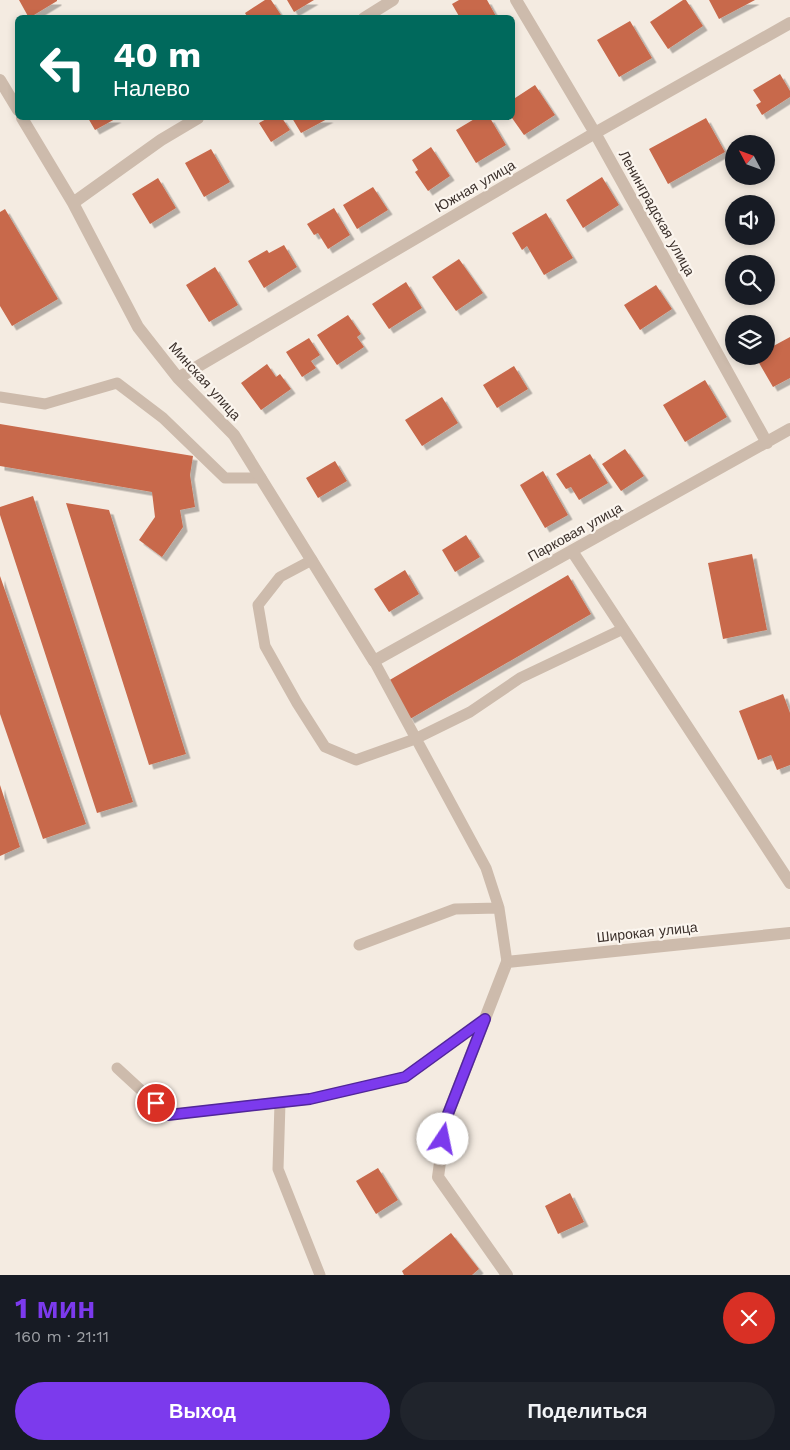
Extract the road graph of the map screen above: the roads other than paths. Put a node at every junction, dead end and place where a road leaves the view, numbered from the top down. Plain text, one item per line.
1 (393, 0) edge
2 (516, 0) edge
3 (369, 15) edge
4 (790, 23) edge
5 (0, 80) edge
6 (15, 105) edge
7 (23, 120) edge
8 (195, 120) edge
9 (595, 133) junction
10 (72, 203) junction
11 (178, 378) junction
12 (0, 397) edge
13 (790, 429) edge
14 (767, 443) junction
15 (261, 478) junction
16 (572, 551) junction
17 (312, 560) junction
18 (623, 629) junction
19 (374, 661) junction
20 (415, 739) junction
21 (790, 883) edge
22 (499, 908) junction
23 (790, 933) edge
24 (359, 945) dead end
25 (507, 962) junction
26 (485, 1019) junction
27 (117, 1068) dead end
28 (280, 1103) junction
29 (320, 1275) edge
30 (506, 1275) edge

1 - 3 street
2 - 9 street, Ленинградская улица
4 - 9 street, Южная улица
5 - 6 street
7 - 10 street, Минская улица
8 - 10 street
9 - 11 street, Южная улица
9 - 14 street, Ленинградская улица
10 - 11 street, Минская улица
11 - 15 street, Минская улица
12 - 15 lane
13 - 14 street, Парковая улица
14 - 16 street, Парковая улица
15 - 17 street, Минская улица
16 - 18 street
16 - 19 street, Парковая улица
17 - 19 street, Минская улица
17 - 20 lane
18 - 20 lane
18 - 21 street
19 - 20 lane
20 - 22 lane
22 - 24 lane
22 - 25 lane
23 - 25 street, Широкая улица
25 - 26 street
26 - 28 lane
26 - 30 street
27 - 28 lane
28 - 29 lane

